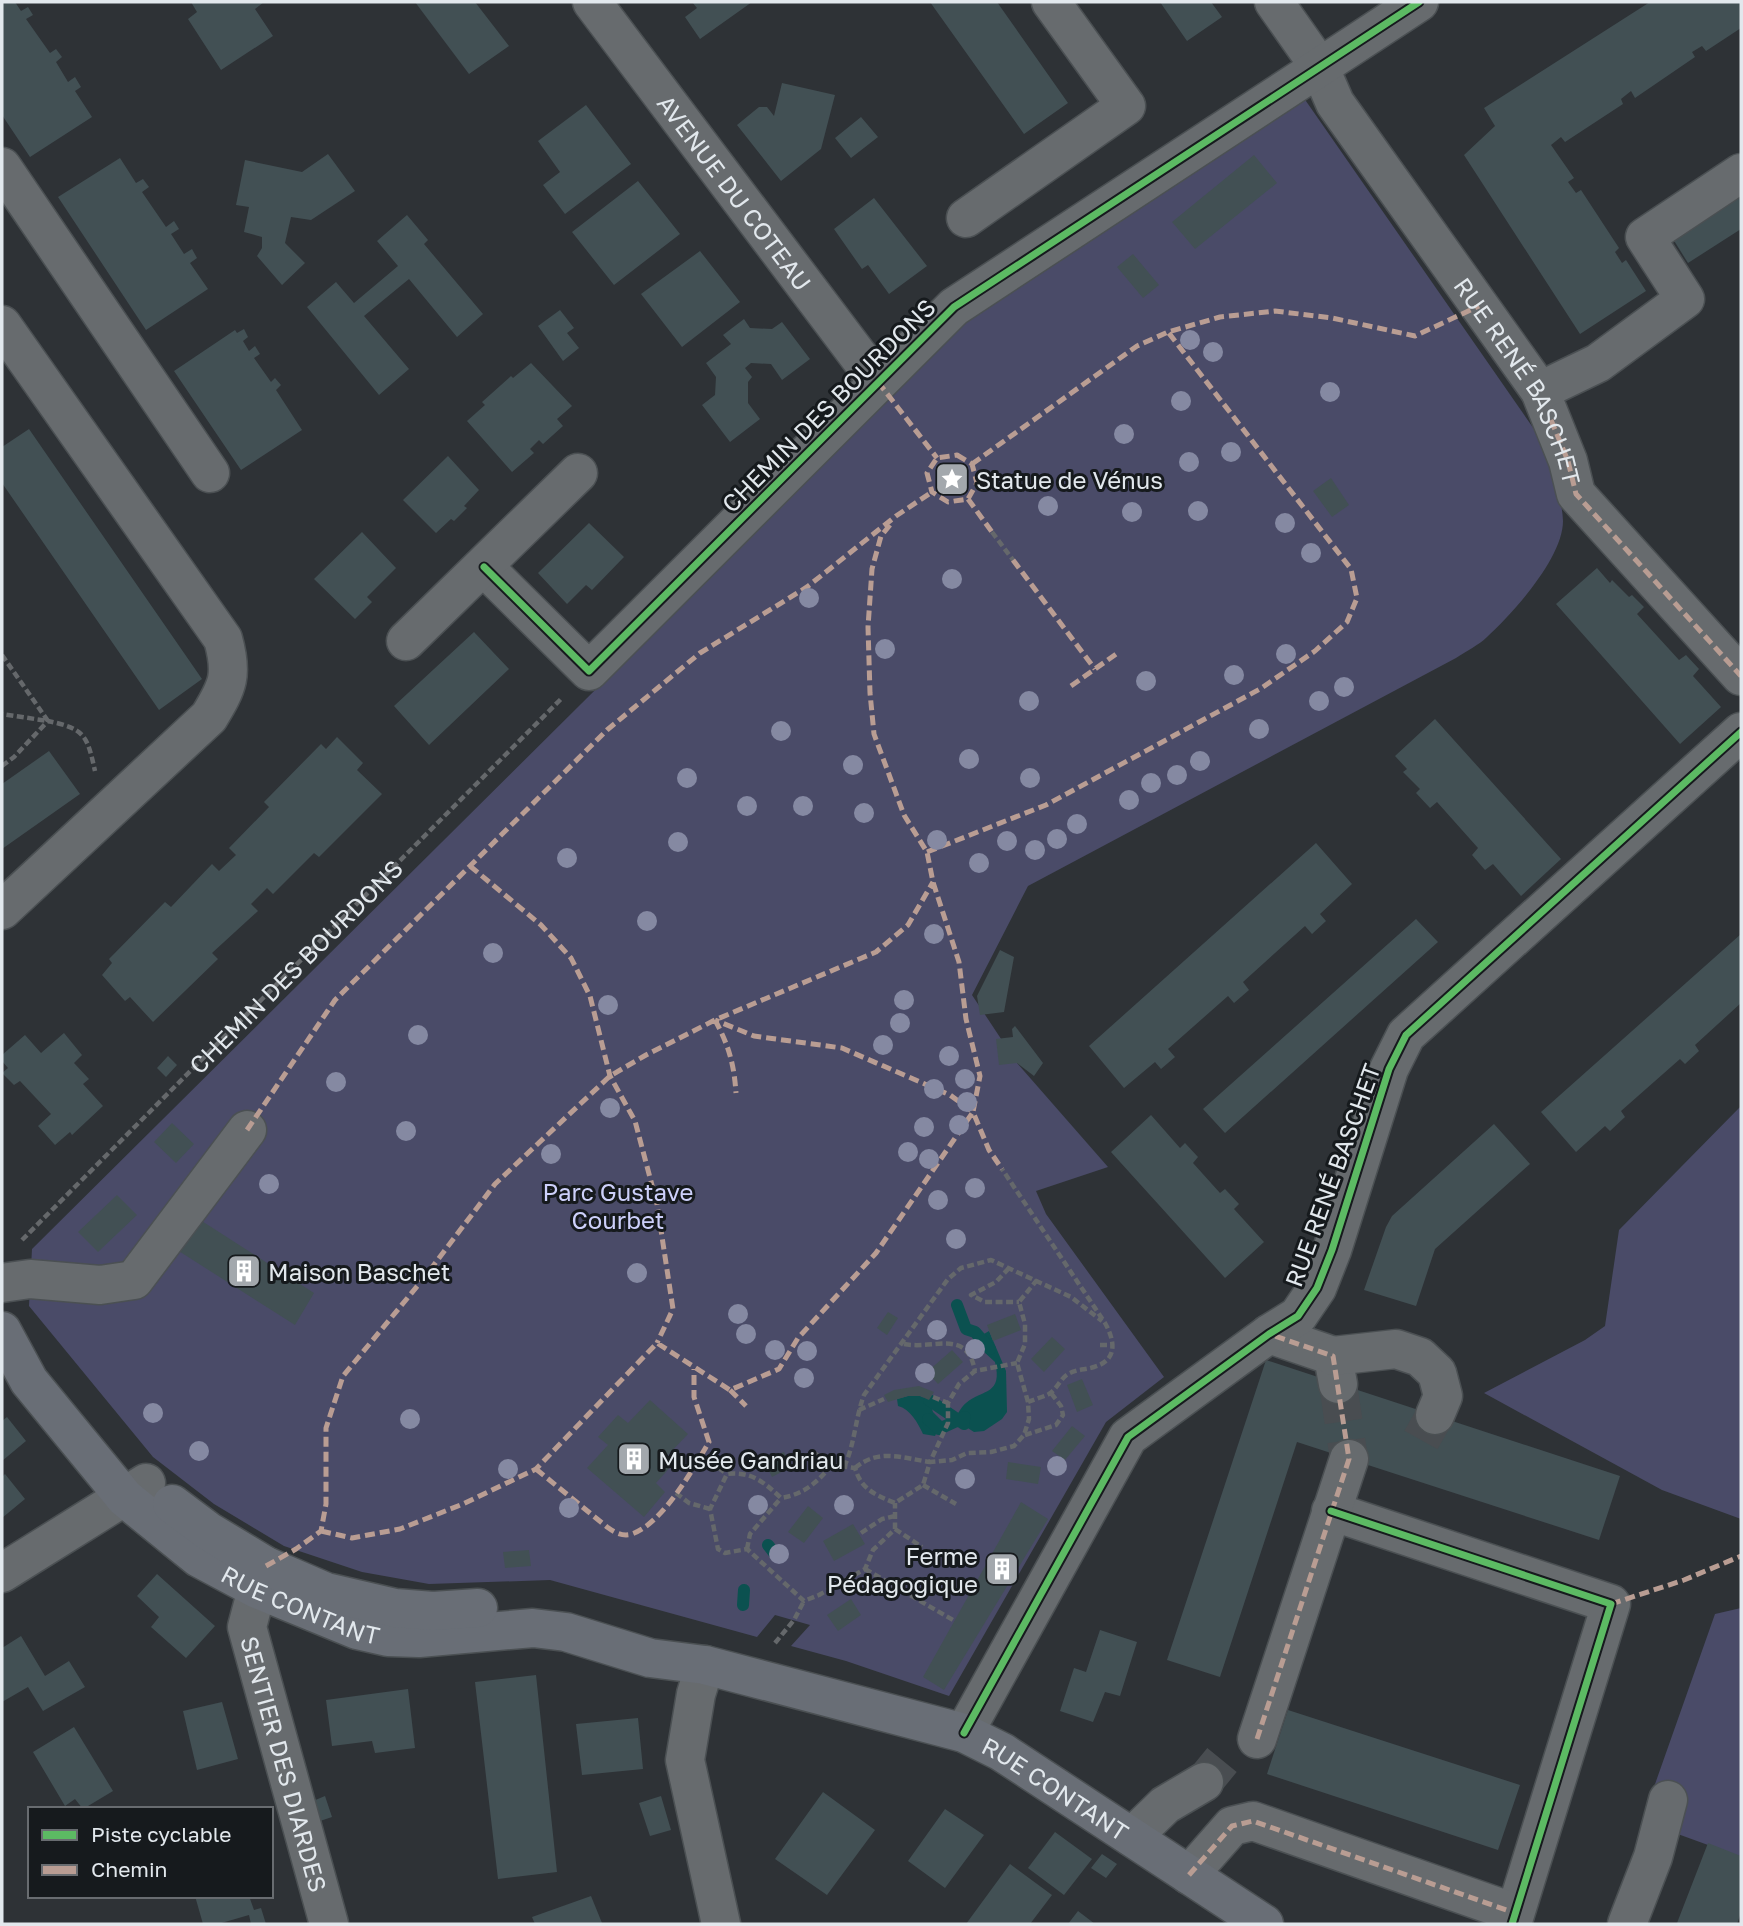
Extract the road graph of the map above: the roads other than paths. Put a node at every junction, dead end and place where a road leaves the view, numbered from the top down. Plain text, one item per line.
1 (592, 2) edge
2 (1051, 2) edge
3 (1274, 2) edge
4 (1419, 2) edge
5 (1319, 66) junction
6 (2, 167) edge
7 (1741, 173) edge
8 (967, 218) dead end
9 (2, 325) edge
10 (878, 382) junction
11 (1540, 391) junction
12 (210, 473) dead end
13 (578, 473) dead end
14 (484, 567) junction
15 (406, 641) dead end
16 (1741, 676) edge
17 (1741, 732) edge
18 (2, 910) edge
19 (247, 1130) dead end
20 (2, 1283) edge
21 (2, 1313) edge
22 (2, 1331) edge
23 (1269, 1334) junction
24 (1435, 1415) tunnel mouth
25 (1349, 1459) tunnel mouth
26 (136, 1490) junction
27 (1331, 1511) junction
28 (2, 1573) edge
29 (261, 1577) junction
30 (705, 1665) junction
31 (964, 1733) junction
32 (1257, 1739) tunnel mouth
33 (1204, 1782) tunnel mouth
34 (1668, 1800) dead end
35 (1132, 1838) junction
36 (1189, 1875) junction
37 (1514, 1919) edge
38 (329, 1924) edge
39 (721, 1924) edge
40 (1264, 1924) edge
41 (1627, 1924) edge

1 - 10 street, AVENUE DU COTEAU
2 - 8 street
3 - 5 street, RUE RENÉ BASCHET
4 - 5 street, CHEMIN DES BOURDONS
5 - 10 street, CHEMIN DES BOURDONS
5 - 11 street, RUE RENÉ BASCHET
6 - 12 street
7 - 11 street
9 - 18 street
10 - 14 street, CHEMIN DES BOURDONS
11 - 16 street, RUE RENÉ BASCHET
13 - 14 street
14 - 15 street
17 - 23 street, RUE RENÉ BASCHET
19 - 20 street
21 - 26 main road, RUE CONTANT
22 - 26 main road, RUE CONTANT
23 - 24 street
23 - 31 street, RUE RENÉ BASCHET
25 - 27 street
26 - 28 street
26 - 29 main road, RUE CONTANT
27 - 32 street
27 - 37 street
29 - 30 main road, RUE CONTANT
29 - 38 street, SENTIER DES DIARDES
30 - 31 main road, RUE CONTANT
30 - 39 street
31 - 35 main road, RUE CONTANT
33 - 35 street
34 - 41 street
35 - 36 main road, RUE CONTANT
36 - 37 street
36 - 40 main road, RUE CONTANT

